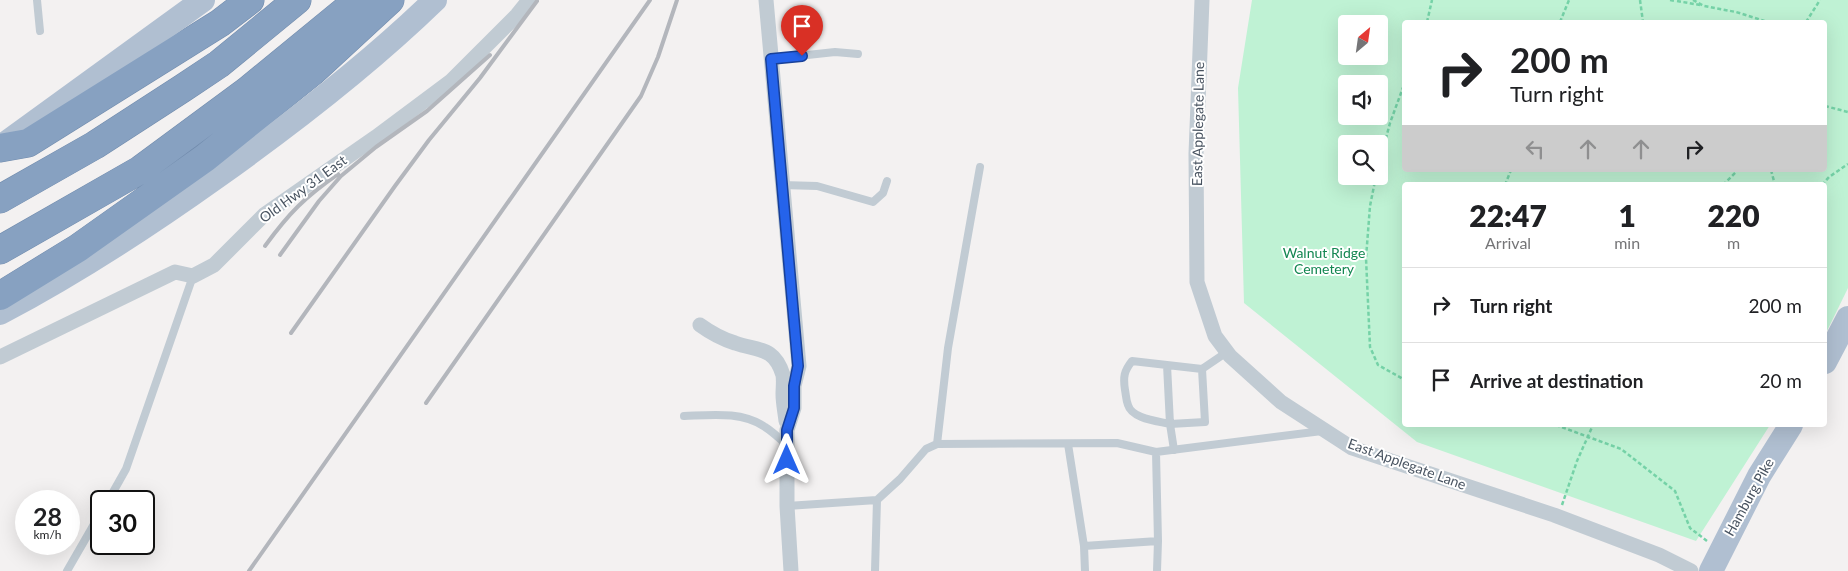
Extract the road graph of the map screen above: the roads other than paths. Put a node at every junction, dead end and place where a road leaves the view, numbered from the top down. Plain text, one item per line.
1 (37, 0) edge
2 (203, 0) edge
3 (250, 0) edge
4 (297, 0) edge
5 (358, 0) edge
6 (390, 0) edge
7 (436, 0) edge
8 (529, 0) edge
9 (766, 0) edge
10 (1202, 0) edge
11 (40, 31) dead end
12 (858, 54) dead end
13 (771, 59) junction
14 (0, 148) edge
15 (980, 167) dead end
16 (887, 181) dead end
17 (782, 185) junction
18 (0, 199) edge
19 (0, 250) edge
20 (193, 276) junction
21 (0, 296) edge
22 (0, 313) edge
23 (1848, 318) edge
24 (700, 325) dead end
25 (1227, 352) junction
26 (0, 357) edge
27 (1827, 358) edge
28 (1167, 365) junction
29 (1202, 369) junction
30 (684, 416) dead end
31 (1170, 424) junction
32 (1790, 427) edge
33 (1324, 431) junction
34 (787, 438) junction
35 (937, 444) junction
36 (1068, 444) junction
37 (1174, 450) junction
38 (1156, 452) junction
39 (114, 490) edge
40 (877, 500) junction
41 (787, 506) junction
42 (90, 531) edge
43 (1158, 541) junction
44 (1084, 546) junction
45 (1716, 562) edge
46 (67, 571) edge
47 (791, 571) edge
48 (875, 571) edge
49 (1085, 571) edge
50 (1157, 571) edge
51 (1691, 571) edge

1 - 11 lane
2 - 14 main road
3 - 14 highway
4 - 18 highway
5 - 19 highway
6 - 21 highway
7 - 22 main road
8 - 20 street, Old Hwy 31 East
9 - 13 street
10 - 25 street, East Applegate Lane
12 - 13 lane
13 - 17 street
15 - 35 lane
16 - 17 lane
17 - 34 street
20 - 26 street
20 - 39 lane
23 - 27 main road
24 - 34 street
25 - 29 lane
25 - 33 street, East Applegate Lane
28 - 29 lane
28 - 31 lane
28 - 31 lane
29 - 31 lane
30 - 34 lane
31 - 37 lane
32 - 45 main road, Hamburg Pike
33 - 37 lane
33 - 51 street, East Applegate Lane
34 - 41 street
35 - 36 lane
35 - 40 lane
36 - 38 lane
36 - 44 lane
37 - 38 lane
38 - 43 lane
40 - 41 lane
40 - 48 lane
41 - 47 street
42 - 46 lane
43 - 44 lane
43 - 50 lane
44 - 49 lane

